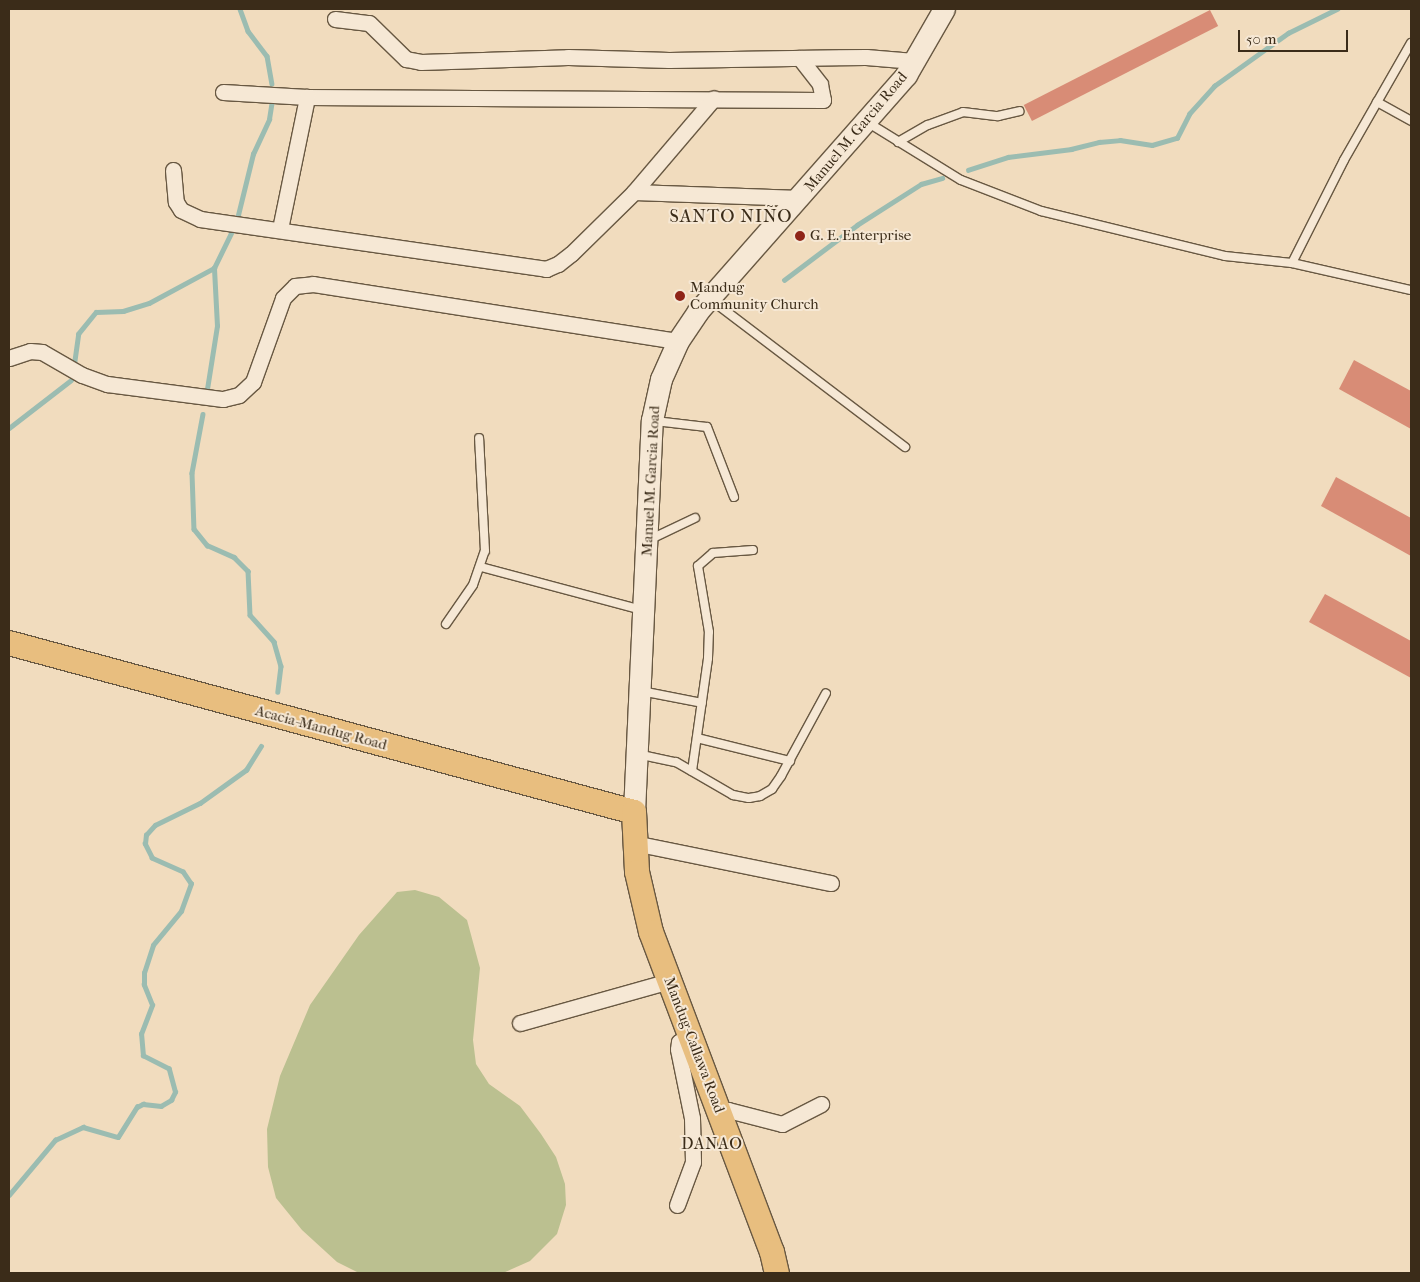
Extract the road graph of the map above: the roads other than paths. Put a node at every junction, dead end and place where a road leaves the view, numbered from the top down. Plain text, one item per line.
1 (944, 9) edge
2 (335, 19) dead end
3 (1411, 43) edge
4 (800, 58) junction
5 (914, 62) junction
6 (223, 92) dead end
7 (307, 97) junction
8 (714, 98) junction
9 (1377, 102) junction
10 (1019, 111) dead end
11 (1411, 121) edge
12 (867, 122) junction
13 (898, 142) junction
14 (173, 170) dead end
15 (634, 192) junction
16 (800, 198) junction
17 (280, 228) junction
18 (1292, 263) junction
19 (1411, 290) edge
20 (709, 298) junction
21 (678, 341) junction
22 (9, 358) edge
23 (652, 420) junction
24 (479, 438) dead end
25 (905, 447) dead end
26 (734, 497) dead end
27 (695, 518) dead end
28 (647, 541) junction
29 (753, 550) dead end
30 (481, 567) junction
31 (644, 611) junction
32 (446, 624) dead end
33 (9, 643) edge
34 (641, 691) junction
35 (826, 693) dead end
36 (702, 704) junction
37 (697, 738) junction
38 (637, 754) junction
39 (790, 761) junction
40 (692, 772) junction
41 (634, 812) junction
42 (634, 843) junction
43 (831, 884) dead end
44 (669, 981) junction
45 (520, 1023) dead end
46 (689, 1036) junction
47 (821, 1104) dead end
48 (719, 1112) junction
49 (676, 1205) dead end
50 (777, 1273) edge

1 - 5 main road, Manuel M. Garcia Road
2 - 4 street
3 - 9 lane
4 - 5 street
4 - 8 street
5 - 12 main road, Manuel M. Garcia Road
6 - 7 street
7 - 8 street
7 - 17 street
8 - 15 street
9 - 11 lane
9 - 18 lane
10 - 13 lane
12 - 13 lane
12 - 16 main road, Manuel M. Garcia Road
13 - 18 lane
14 - 17 street
15 - 16 street
15 - 17 street
16 - 20 main road, Manuel M. Garcia Road
18 - 19 lane
20 - 21 main road, Manuel M. Garcia Road
20 - 25 lane
21 - 22 street
21 - 23 main road, Manuel M. Garcia Road
23 - 26 lane
23 - 28 main road, Manuel M. Garcia Road
24 - 30 lane
27 - 28 lane
28 - 31 main road, Manuel M. Garcia Road
29 - 36 lane
30 - 31 lane
30 - 32 lane
31 - 34 main road, Manuel M. Garcia Road
33 - 41 main road, Acacia-Mandug Road
34 - 36 lane
34 - 38 main road, Manuel M. Garcia Road
35 - 39 lane
36 - 37 lane
37 - 39 lane
37 - 40 lane
38 - 40 lane
38 - 41 main road, Manuel M. Garcia Road
39 - 40 lane
41 - 42 main road, Mandug-Callawa Road
42 - 43 street
42 - 44 main road, Mandug-Callawa Road
44 - 45 street
44 - 46 main road, Mandug-Callawa Road
46 - 48 main road, Mandug-Callawa Road
46 - 49 street
47 - 48 street
48 - 50 main road, Mandug-Callawa Road

